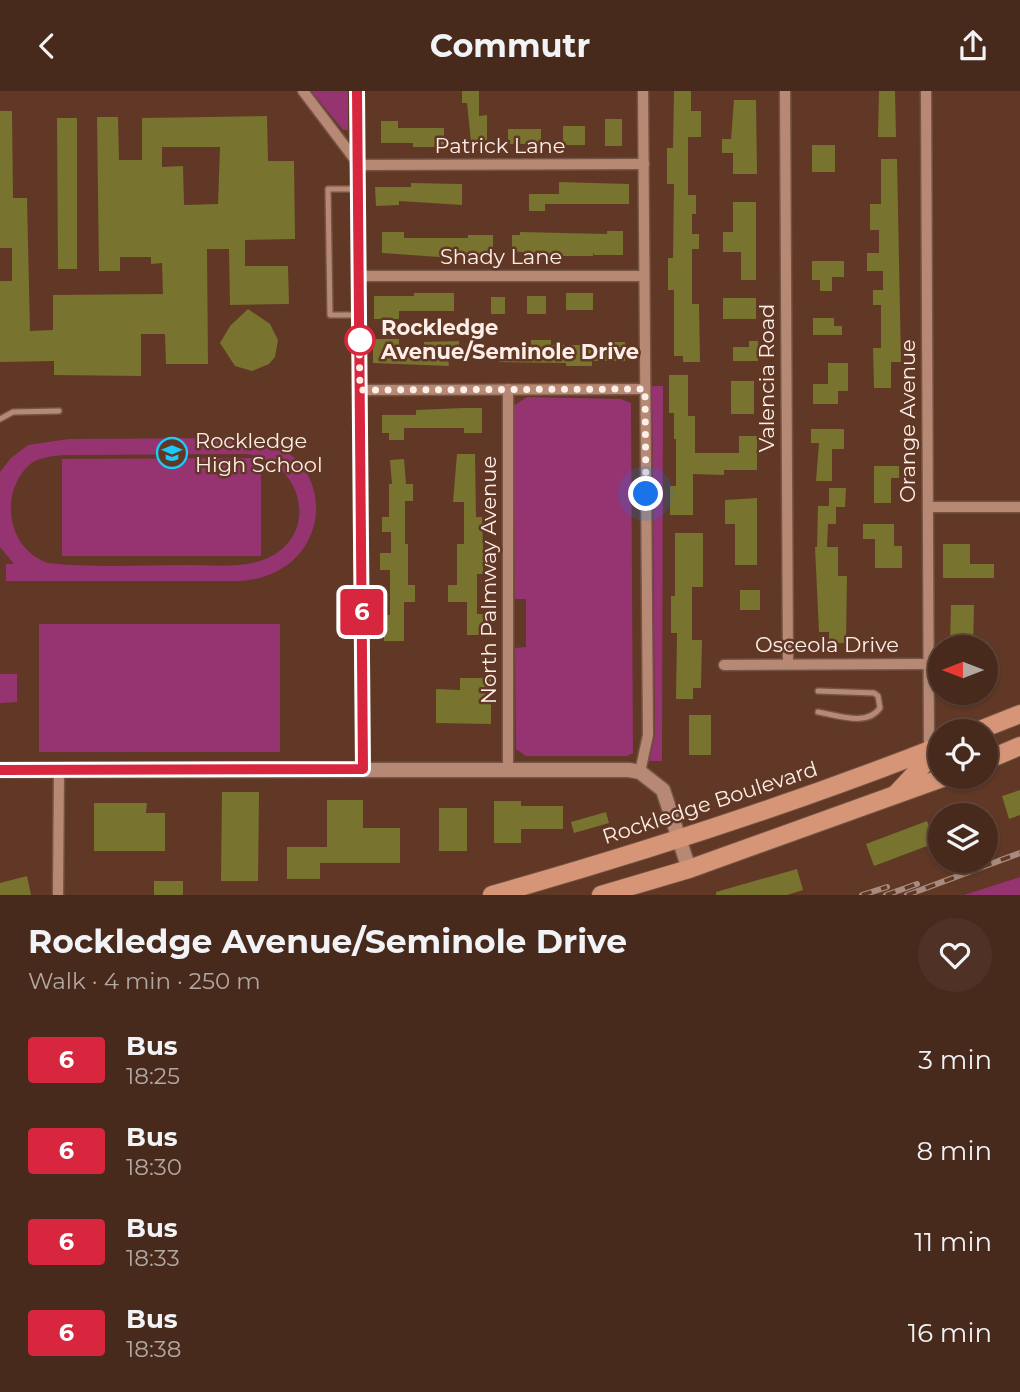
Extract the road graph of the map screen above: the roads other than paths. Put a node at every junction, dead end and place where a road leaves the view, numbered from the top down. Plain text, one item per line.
1 (303, 91) edge
2 (357, 91) edge
3 (643, 91) edge
4 (785, 91) edge
5 (926, 91) edge
6 (356, 163) junction
7 (644, 164) junction
8 (357, 188) junction
9 (359, 276) junction
10 (644, 276) junction
11 (359, 315) junction
12 (509, 389) junction
13 (645, 389) junction
14 (360, 390) junction
15 (59, 411) dead end
16 (0, 418) edge
17 (928, 507) junction
18 (1020, 507) edge
19 (929, 635) edge
20 (788, 664) junction
21 (928, 664) edge
22 (724, 665) dead end
23 (818, 691) dead end
24 (818, 712) dead end
25 (1020, 714) edge
26 (998, 722) edge
27 (1020, 746) edge
28 (928, 750) edge
29 (998, 755) edge
30 (928, 757) edge
31 (59, 769) junction
32 (363, 769) junction
33 (0, 770) edge
34 (508, 771) junction
35 (634, 771) junction
36 (928, 781) edge
37 (893, 797) junction
38 (679, 841) junction
39 (689, 869) junction
40 (58, 895) edge
41 (492, 895) edge
42 (601, 895) edge

1 - 6 street
2 - 6 street
3 - 7 street
4 - 20 street, Valencia Road
5 - 17 street, Orange Avenue
6 - 7 street, Patrick Lane
6 - 8 street
7 - 10 street
8 - 9 street
8 - 11 lane
9 - 10 street, Shady Lane
9 - 11 street
10 - 13 street
11 - 14 street
12 - 13 street
12 - 14 street
12 - 34 street, North Palmway Avenue
13 - 35 street
14 - 32 street
15 - 16 lane
17 - 18 street
17 - 19 street, Orange Avenue
20 - 21 street, Osceola Drive
20 - 22 street, Osceola Drive
23 - 24 lane
25 - 26 main road
27 - 29 main road
28 - 38 main road, Rockledge Boulevard
30 - 37 main road
31 - 32 street
31 - 33 street
31 - 40 street
32 - 34 street
34 - 35 street
35 - 38 street
36 - 37 main road
37 - 39 main road
38 - 39 street
38 - 41 main road, Rockledge Boulevard
39 - 42 main road

